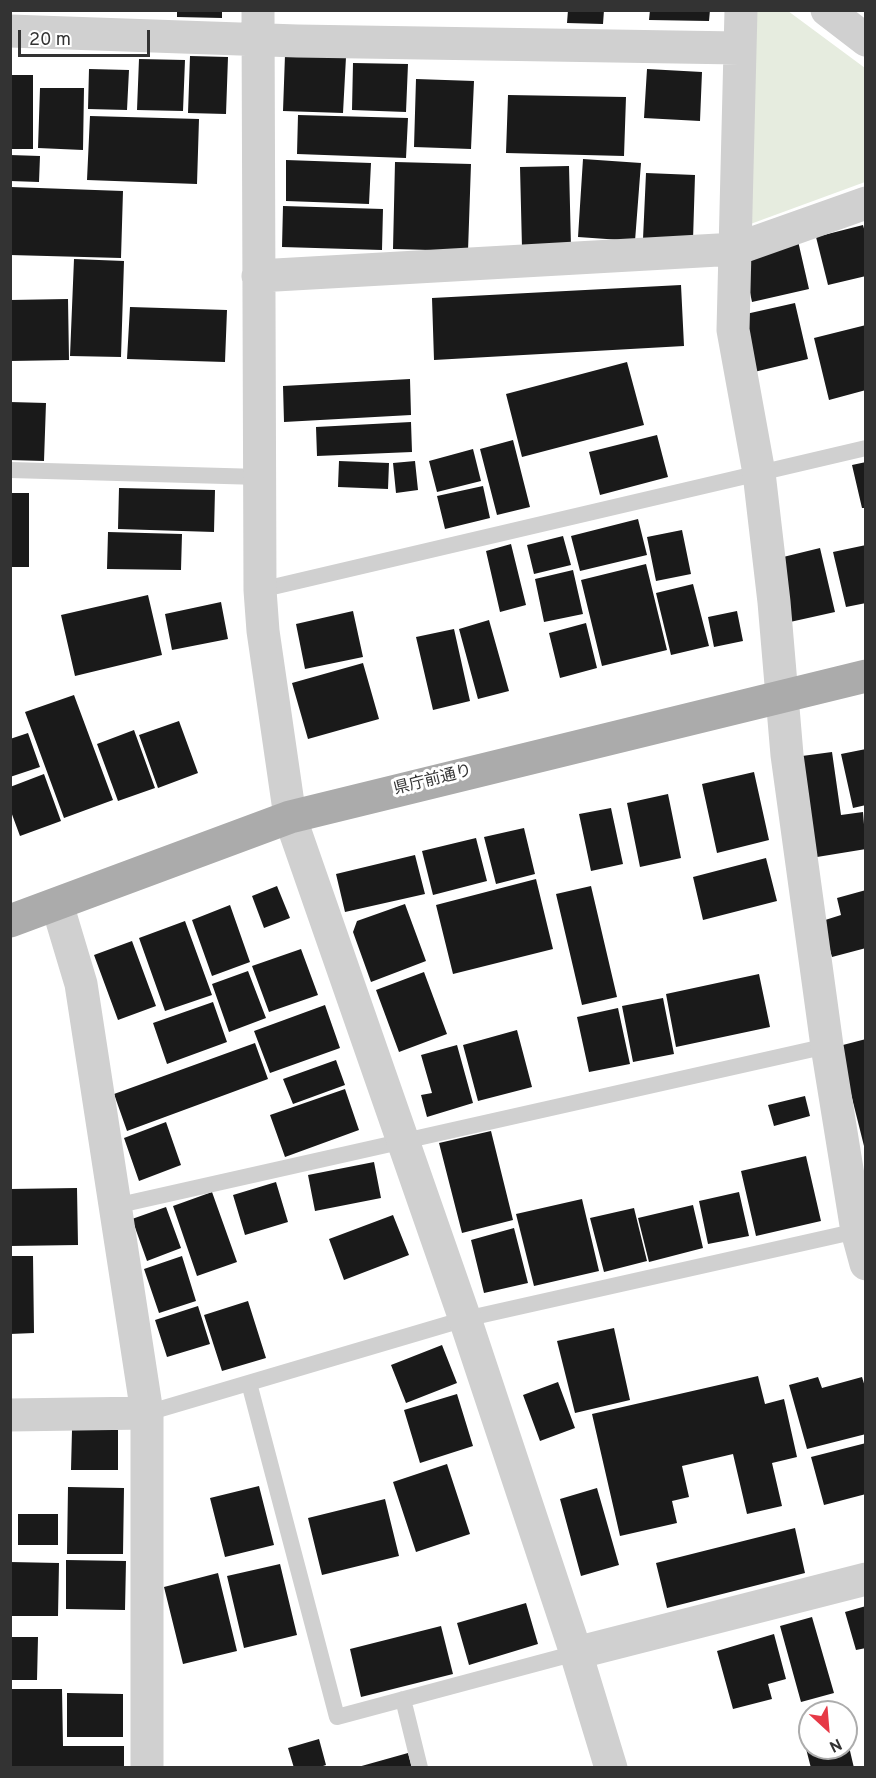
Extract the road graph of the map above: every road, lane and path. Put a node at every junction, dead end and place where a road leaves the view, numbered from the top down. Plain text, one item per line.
1 (741, 10) edge
2 (827, 10) edge
3 (257, 25) edge
4 (10, 31) edge
5 (866, 39) edge
6 (739, 48) junction
7 (866, 203) edge
8 (736, 249) junction
9 (258, 276) junction
10 (866, 448) edge
11 (10, 470) edge
12 (759, 473) junction
13 (260, 477) junction
14 (260, 590) junction
15 (866, 676) edge
16 (783, 695) junction
17 (290, 817) junction
18 (57, 904) junction
19 (10, 921) edge
20 (827, 1046) junction
21 (403, 1141) junction
22 (115, 1206) junction
23 (857, 1232) junction
24 (866, 1264) edge
25 (465, 1319) junction
26 (249, 1383) junction
27 (147, 1413) junction
28 (10, 1415) edge
29 (866, 1579) edge
30 (576, 1653) junction
31 (403, 1699) junction
32 (147, 1767) edge
33 (420, 1767) edge
34 (611, 1767) edge

1 - 6 street
2 - 5 street
3 - 4 street
3 - 6 street
3 - 9 street
6 - 8 street
7 - 8 street
8 - 9 street
8 - 12 street
9 - 13 street
10 - 12 lane
11 - 13 lane
12 - 14 lane
12 - 16 street
13 - 14 street
14 - 17 street
15 - 16 main road, 県庁前通り
16 - 17 main road, 県庁前通り
16 - 20 street
17 - 18 main road, 県庁前通り
17 - 21 street
18 - 19 main road, 県庁前通り
18 - 22 street
20 - 21 lane
20 - 23 street
21 - 22 lane
21 - 25 street
22 - 27 street
23 - 24 street
23 - 25 lane
25 - 26 lane
25 - 30 street
26 - 27 lane
26 - 31 lane
27 - 28 street
27 - 32 street
29 - 30 street
30 - 31 lane
30 - 34 street
31 - 33 lane

